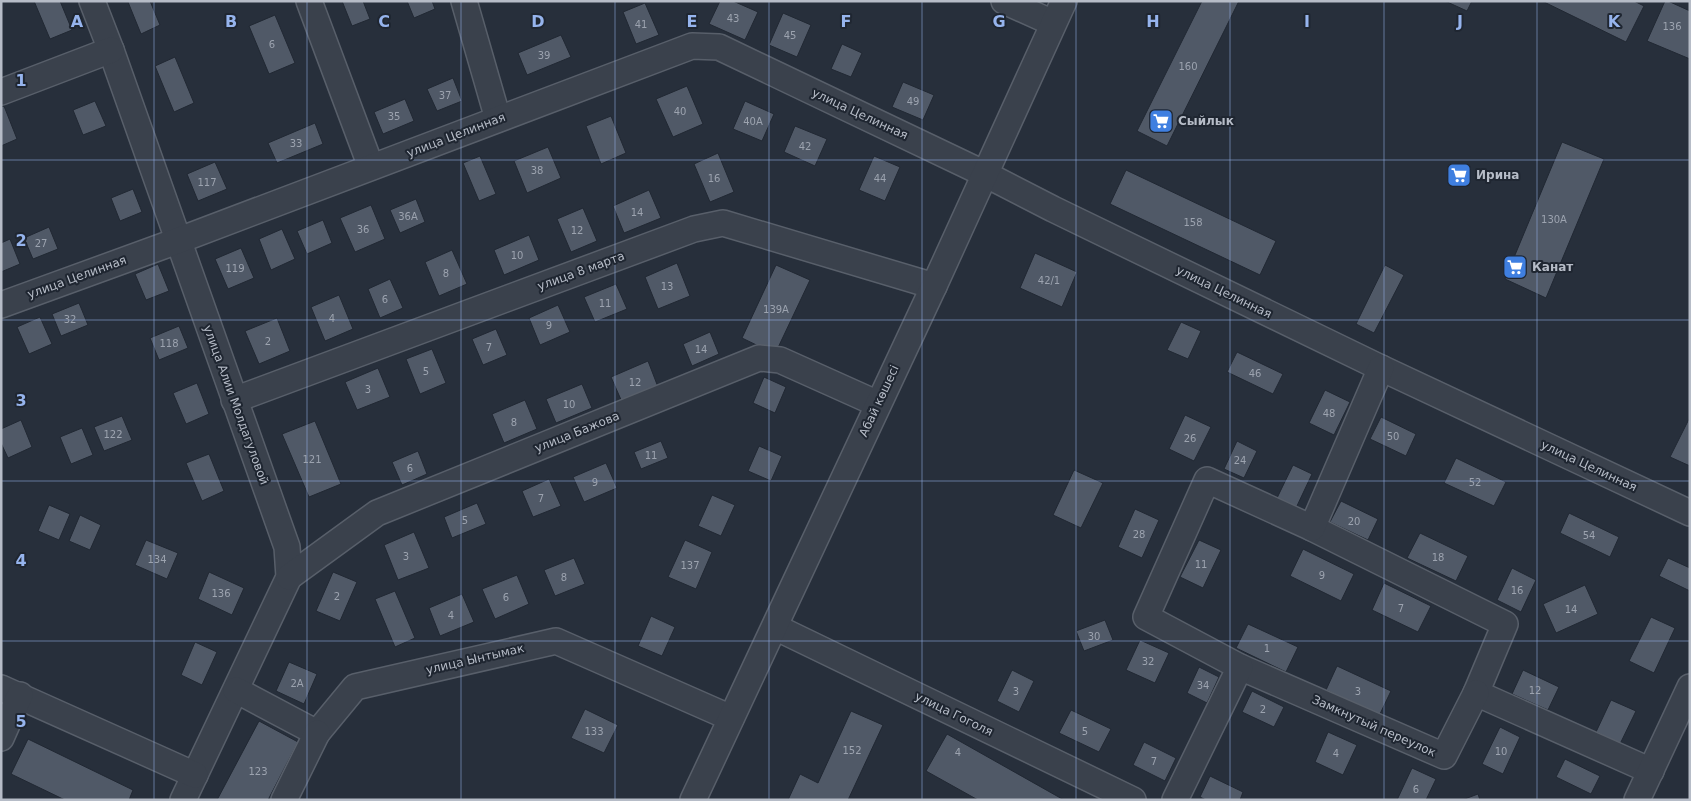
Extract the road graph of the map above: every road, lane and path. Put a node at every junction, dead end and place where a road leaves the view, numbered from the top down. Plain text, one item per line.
1 (92, 1) edge
2 (309, 1) edge
3 (464, 1) edge
4 (1004, 1) edge
5 (1064, 1) edge
6 (1053, 23) junction
7 (111, 50) junction
8 (1, 92) edge
9 (498, 119) junction
10 (371, 167) junction
11 (985, 174) junction
12 (177, 240) junction
13 (934, 286) junction
14 (1, 305) edge
15 (1381, 368) junction
16 (234, 400) junction
17 (878, 404) junction
18 (1690, 513) edge
19 (1312, 528) junction
20 (289, 578) junction
21 (775, 627) junction
22 (1240, 667) junction
23 (1690, 687) edge
24 (236, 690) junction
25 (11, 691) edge
26 (1476, 693) junction
27 (731, 718) junction
28 (317, 733) junction
29 (1, 738) edge
30 (1651, 771) junction
31 (195, 774) junction
32 (1095, 792) edge
33 (183, 800) edge
34 (284, 800) edge
35 (692, 800) edge
36 (1133, 800) edge
37 (1174, 800) edge
38 (1637, 800) edge

1 - 7 street, улица Алии Молдагуловой
2 - 10 street
3 - 9 street
4 - 6 street
5 - 6 street, Абай көшесі
6 - 11 street, Абай көшесі
7 - 8 street
7 - 12 street, улица Алии Молдагуловой
9 - 10 street, улица Целинная
9 - 11 street, улица Целинная
10 - 12 street, улица Целинная
11 - 13 street, Абай көшесі
11 - 15 street, улица Целинная
12 - 14 street, улица Целинная
12 - 16 street, улица Алии Молдагуловой
13 - 16 street, улица 8 марта
13 - 17 street, Абай көшесі
15 - 18 street, улица Целинная
15 - 19 street
16 - 20 street, улица Алии Молдагуловой
17 - 20 street, улица Бажова
17 - 21 street, Абай көшесі
19 - 22 street, Замкнутый переулок
19 - 26 street, Замкнутый переулок
20 - 24 street, улица Алии Молдагуловой
21 - 27 street, Абай көшесі
21 - 32 street, улица Гоголя
22 - 26 street, Замкнутый переулок
22 - 37 street
23 - 30 street
24 - 28 street
24 - 31 street, улица Алии Молдагуловой
25 - 29 street
25 - 31 street
26 - 30 street
27 - 28 street, улица Ынтымак
27 - 35 street, Абай көшесі
28 - 34 street, улица Ынтымак
30 - 38 street
31 - 33 street, улица Алии Молдагуловой
32 - 36 street, улица Гоголя

